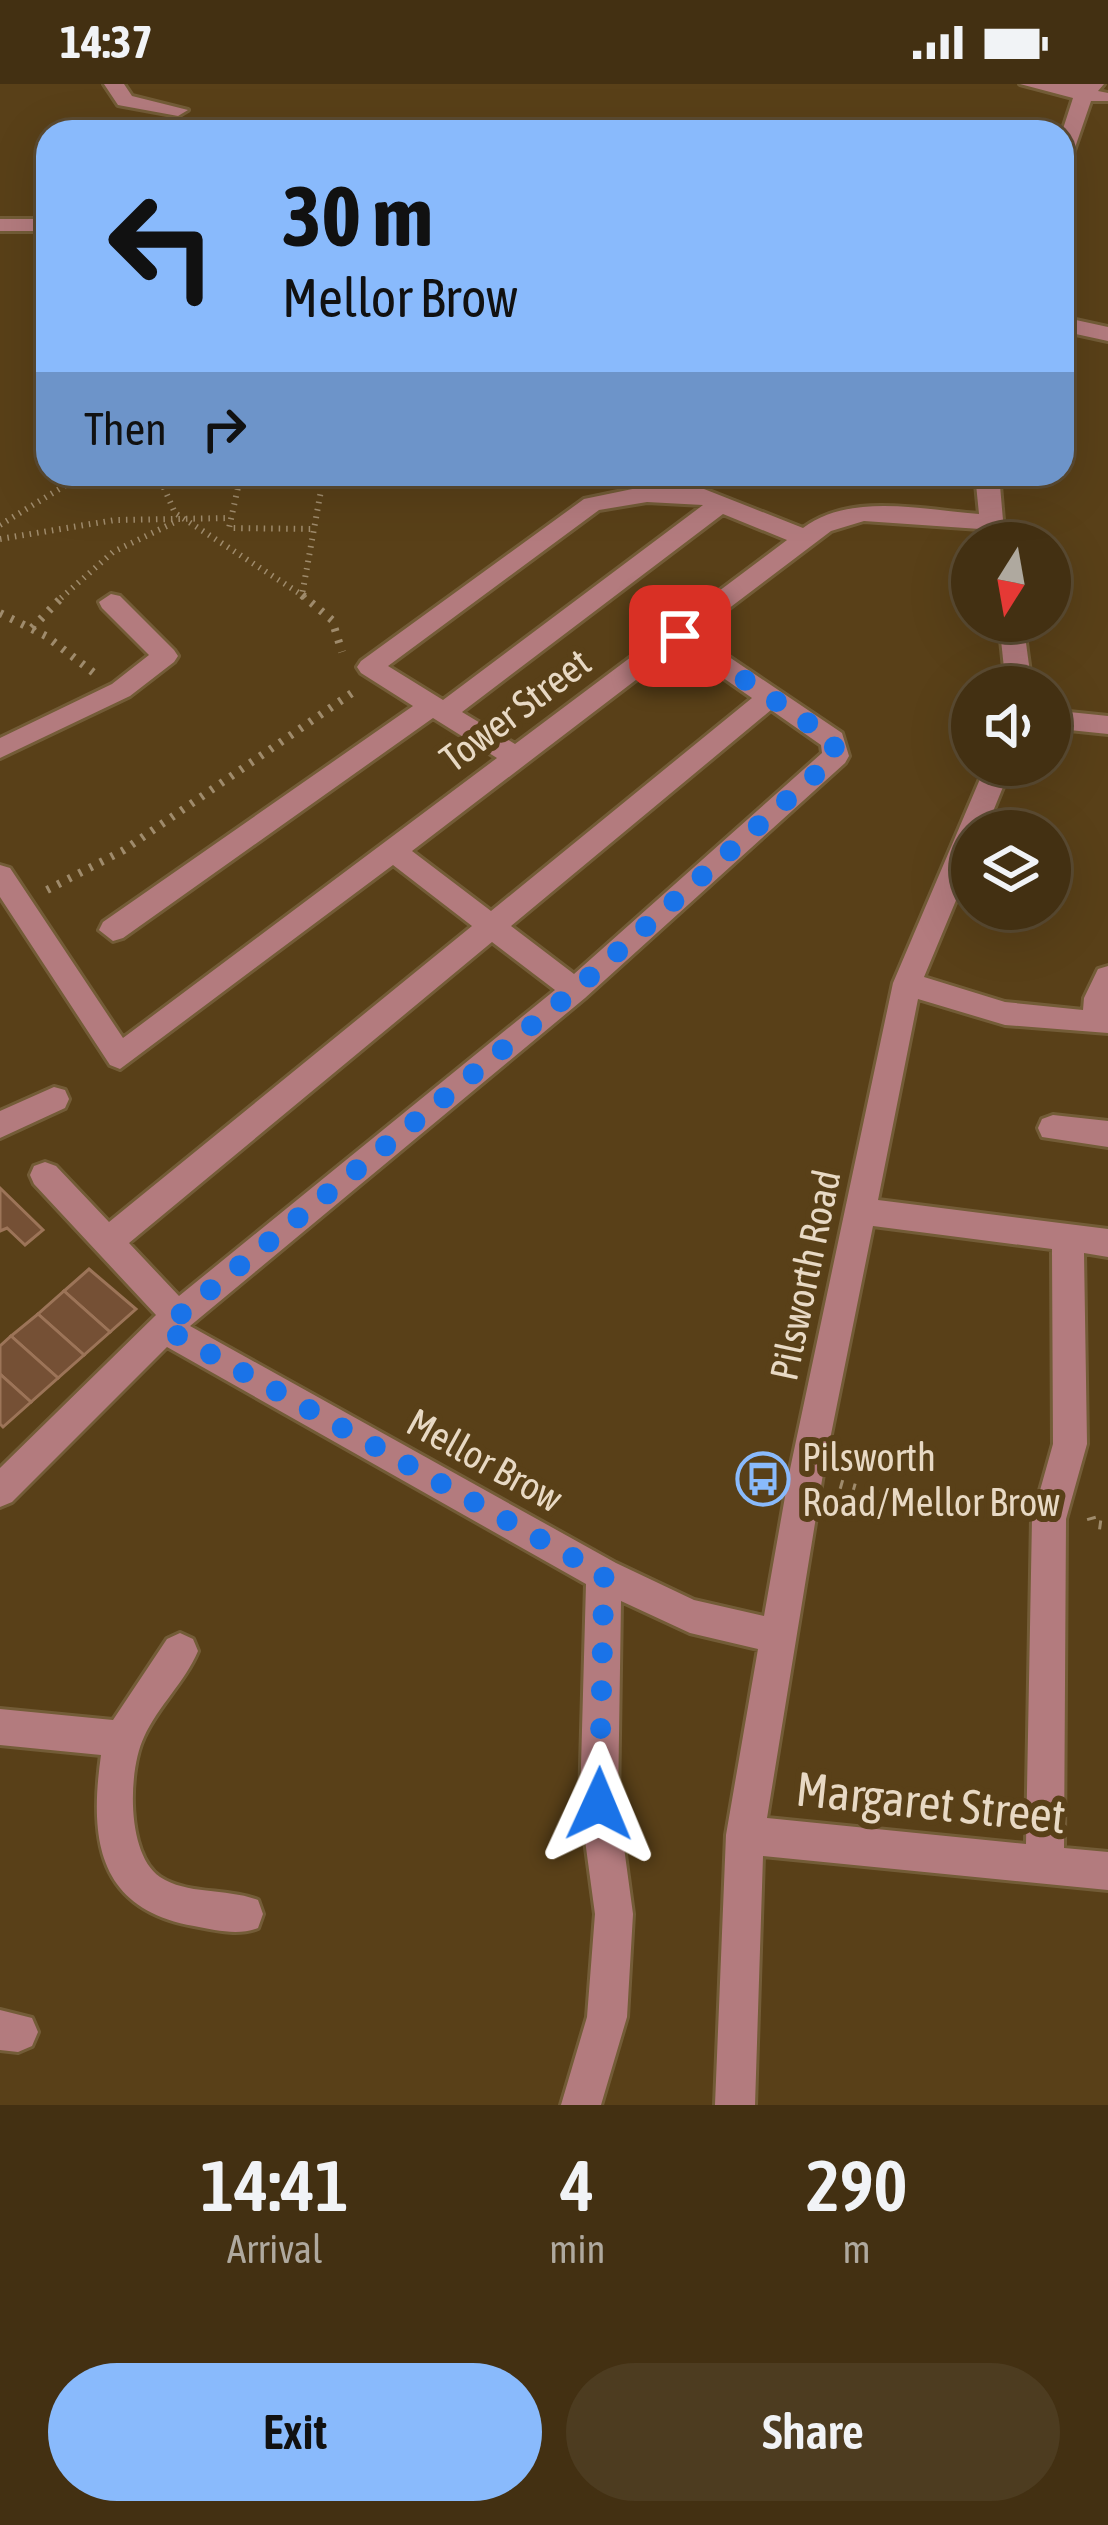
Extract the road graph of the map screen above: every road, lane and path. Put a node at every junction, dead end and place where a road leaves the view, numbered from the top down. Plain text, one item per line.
1 (114, 84) edge
2 (1030, 84) edge
3 (1089, 89) edge
4 (1108, 98) edge
5 (178, 110) dead end
6 (1074, 129) edge
7 (0, 225) edge
8 (36, 225) edge
9 (1074, 327) edge
10 (1108, 334) edge
11 (64, 486) edge
12 (162, 486) edge
13 (238, 486) edge
14 (322, 486) edge
15 (988, 486) edge
16 (720, 504) junction
17 (231, 518) junction
18 (183, 519) junction
19 (989, 522) edge
20 (0, 525) edge
21 (951, 526) edge
22 (314, 529) junction
23 (806, 538) junction
24 (0, 539) edge
25 (302, 595) junction
26 (111, 602) dead end
27 (0, 613) edge
28 (32, 628) junction
29 (680, 636) junction
30 (367, 676) junction
31 (116, 693) junction
32 (771, 696) junction
33 (438, 709) junction
34 (1071, 721) edge
35 (1108, 725) edge
36 (0, 749) edge
37 (517, 757) junction
38 (990, 786) edge
39 (393, 850) junction
40 (0, 875) edge
41 (19, 904) junction
42 (492, 926) junction
43 (113, 930) dead end
44 (1108, 977) edge
45 (907, 983) junction
46 (575, 990) junction
47 (1103, 1022) edge
48 (54, 1099) dead end
49 (0, 1125) edge
50 (1053, 1128) dead end
51 (1108, 1134) edge
52 (45, 1174) dead end
53 (861, 1211) junction
54 (1068, 1238) junction
55 (108, 1242) junction
56 (1108, 1243) edge
57 (171, 1322) junction
58 (806, 1474) junction
59 (0, 1491) edge
60 (1049, 1519) junction
61 (1093, 1524) dead end
62 (604, 1575) junction
63 (777, 1636) junction
64 (180, 1651) dead end
65 (0, 1727) edge
66 (124, 1739) junction
67 (745, 1835) junction
68 (1045, 1863) junction
69 (1108, 1871) edge
70 (244, 1914) dead end
71 (581, 2105) edge
72 (735, 2105) edge

1 - 5 street
2 - 3 street
3 - 4 street
3 - 6 street
7 - 8 street
9 - 10 street
11 - 20 path
12 - 18 path
13 - 17 path
14 - 22 path
15 - 19 street
16 - 23 street
16 - 30 street
16 - 33 street
17 - 18 path
17 - 22 path
18 - 24 path
18 - 25 path
18 - 28 path
21 - 23 street, Tower Street
22 - 25 path
23 - 29 street, Tower Street
25 - 30 path
26 - 31 street
27 - 28 path
28 - 31 path
29 - 32 street
29 - 37 street, Tower Street
30 - 33 street
30 - 41 path
31 - 36 street
32 - 42 street
32 - 46 street
33 - 37 street
33 - 43 street
34 - 35 street
37 - 39 street, Tower Street
38 - 45 street, Pilsworth Road
39 - 41 street, Tower Street
39 - 42 street
40 - 41 street
42 - 46 street
42 - 55 street
44 - 47 street
45 - 47 street
45 - 53 street, Pilsworth Road
46 - 57 street
48 - 49 street
50 - 51 street
52 - 55 street, Mellor Brow
53 - 54 street
53 - 58 street, Pilsworth Road
54 - 56 street
54 - 60 street
55 - 57 street, Mellor Brow
57 - 59 street
57 - 62 street, Mellor Brow
58 - 60 path
58 - 63 street, Pilsworth Road
60 - 61 path
60 - 68 street
62 - 63 street, Mellor Brow
62 - 71 street
63 - 67 street, Pilsworth Road
64 - 66 street
65 - 66 street
66 - 70 street
67 - 68 street, Margaret Street
67 - 72 street, Pilsworth Road
68 - 69 street, Margaret Street

